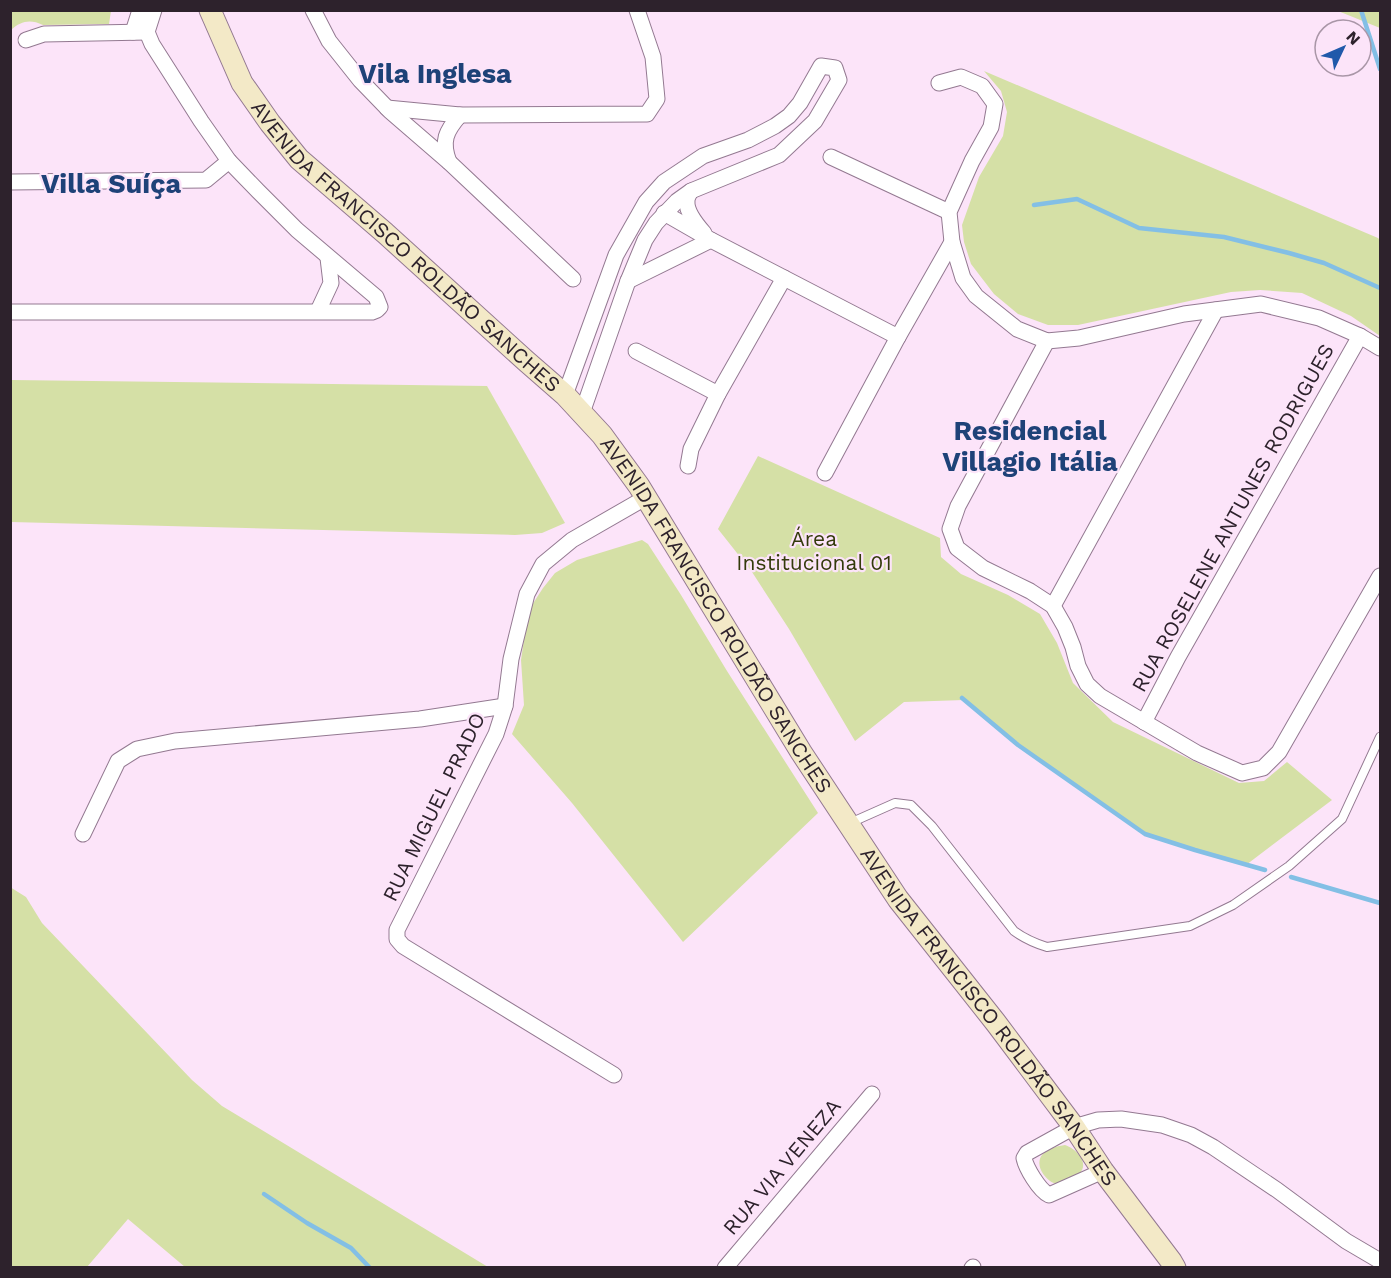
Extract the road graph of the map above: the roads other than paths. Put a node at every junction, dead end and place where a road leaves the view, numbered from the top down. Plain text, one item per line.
1 (140, 10) edge
2 (154, 10) edge
3 (210, 10) edge
4 (313, 10) edge
5 (637, 10) edge
6 (140, 32) junction
7 (26, 40) dead end
8 (939, 82) dead end
9 (387, 108) junction
10 (460, 115) junction
11 (748, 140) junction
12 (779, 155) junction
13 (831, 157) dead end
14 (230, 161) junction
15 (449, 162) junction
16 (10, 182) edge
17 (690, 191) junction
18 (949, 212) junction
19 (664, 213) junction
20 (711, 240) junction
21 (952, 242) junction
22 (328, 258) junction
23 (784, 278) junction
24 (963, 278) junction
25 (573, 279) dead end
26 (628, 280) junction
27 (927, 287) junction
28 (1216, 310) junction
29 (318, 311) junction
30 (10, 312) edge
31 (1360, 336) junction
32 (898, 338) junction
33 (1047, 341) junction
34 (1380, 348) edge
35 (636, 351) dead end
36 (718, 394) junction
37 (565, 395) junction
38 (582, 413) junction
39 (688, 466) dead end
40 (825, 473) dead end
41 (645, 498) junction
42 (1380, 576) edge
43 (1053, 606) junction
44 (505, 706) junction
45 (1144, 722) junction
46 (1380, 737) edge
47 (849, 824) junction
48 (83, 834) dead end
49 (614, 1075) dead end
50 (872, 1094) dead end
51 (1074, 1127) junction
52 (1103, 1171) junction
53 (1380, 1262) edge
54 (725, 1268) edge
55 (1175, 1268) edge

1 - 6 street
2 - 6 street
3 - 37 street, AVENIDA FRANCISCO ROLDÃO SANCHES
4 - 9 street
5 - 10 street
6 - 7 street
6 - 14 street
8 - 18 street
9 - 10 street
9 - 15 street
10 - 15 street
11 - 12 street
11 - 12 street
11 - 37 street
12 - 17 street
13 - 18 street
14 - 16 street
14 - 22 street
15 - 25 street
17 - 19 street
17 - 20 street
18 - 21 street
19 - 20 street
19 - 26 street
20 - 23 street
20 - 26 street
21 - 24 street
21 - 27 street
22 - 29 street
22 - 29 street
23 - 32 street
23 - 36 street
24 - 27 street
24 - 33 street
26 - 38 street
27 - 32 street
28 - 31 street
28 - 33 street
28 - 43 street
29 - 30 street
31 - 34 street
31 - 45 street, RUA ROSELENE ANTUNES RODRIGUES
32 - 40 street
33 - 43 street
35 - 36 street
36 - 39 street
37 - 38 street, AVENIDA FRANCISCO ROLDÃO SANCHES
38 - 41 street, AVENIDA FRANCISCO ROLDÃO SANCHES
41 - 44 street, RUA MIGUEL PRADO
41 - 47 street, AVENIDA FRANCISCO ROLDÃO SANCHES
42 - 45 street
43 - 45 street
44 - 48 street
44 - 49 street, RUA MIGUEL PRADO
46 - 47 lane
47 - 51 street, AVENIDA FRANCISCO ROLDÃO SANCHES
50 - 54 street, RUA VIA VENEZA
51 - 52 street, AVENIDA FRANCISCO ROLDÃO SANCHES
51 - 52 street
51 - 53 street
52 - 55 street, AVENIDA FRANCISCO ROLDÃO SANCHES

